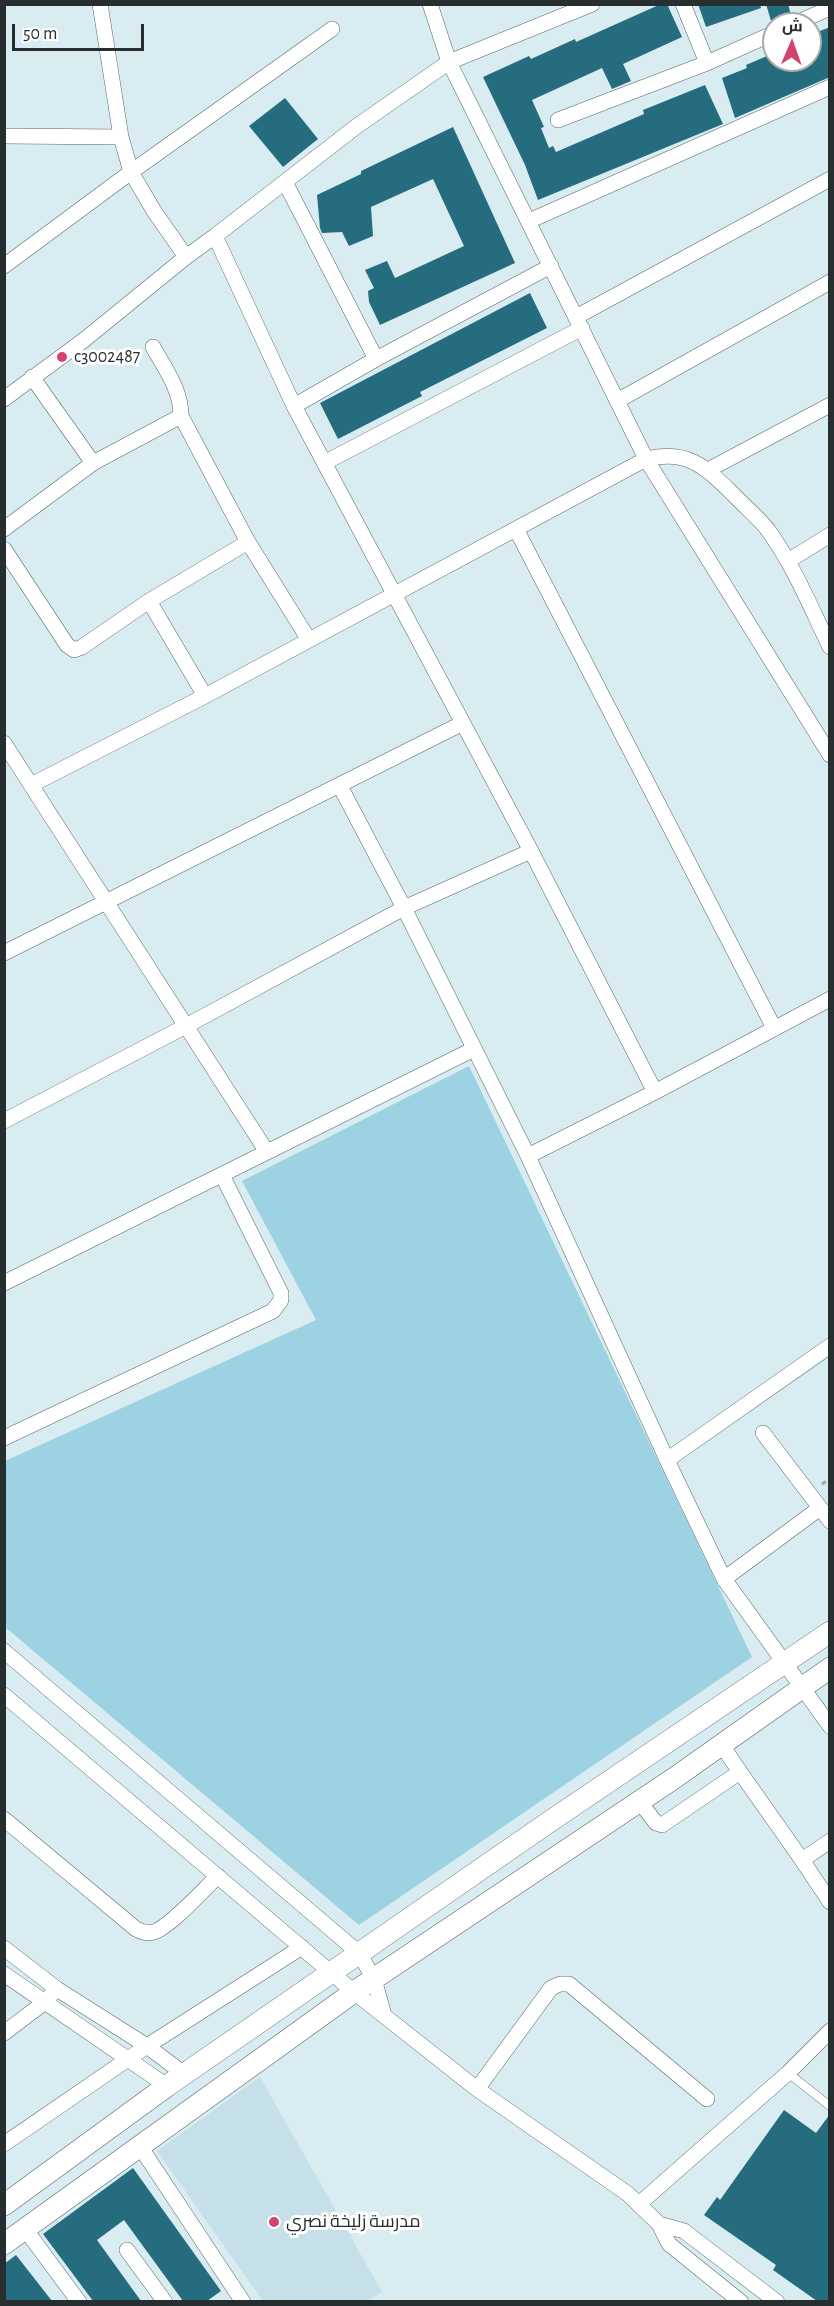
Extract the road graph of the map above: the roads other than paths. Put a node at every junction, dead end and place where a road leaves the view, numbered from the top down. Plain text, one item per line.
1 (100, 4) edge
2 (430, 4) edge
3 (592, 4) edge
4 (683, 4) edge
5 (332, 29) dead end
6 (762, 38) edge
7 (449, 62) junction
8 (707, 63) junction
9 (830, 87) edge
10 (558, 120) dead end
11 (4, 136) edge
12 (121, 137) junction
13 (131, 172) junction
14 (830, 179) edge
15 (285, 182) junction
16 (530, 221) junction
17 (215, 236) junction
18 (186, 256) junction
19 (4, 266) edge
20 (550, 266) junction
21 (830, 282) edge
22 (579, 322) junction
23 (153, 347) dead end
24 (376, 359) junction
25 (32, 377) junction
26 (4, 399) edge
27 (617, 400) junction
28 (830, 405) edge
29 (294, 406) junction
30 (182, 416) junction
31 (646, 459) junction
32 (93, 463) junction
33 (324, 463) junction
34 (708, 470) junction
35 (4, 529) edge
36 (516, 530) junction
37 (830, 535) edge
38 (248, 542) junction
39 (4, 549) edge
40 (788, 561) junction
41 (395, 596) junction
42 (149, 601) junction
43 (309, 640) junction
44 (830, 647) edge
45 (205, 696) junction
46 (463, 723) junction
47 (4, 743) edge
48 (830, 755) edge
49 (31, 784) junction
50 (340, 786) junction
51 (531, 851) junction
52 (108, 902) junction
53 (404, 908) junction
54 (4, 953) edge
55 (830, 999) edge
56 (186, 1026) junction
57 (774, 1028) junction
58 (474, 1048) junction
59 (655, 1092) junction
60 (4, 1121) edge
61 (267, 1152) junction
62 (528, 1156) junction
63 (222, 1174) junction
64 (4, 1283) edge
65 (830, 1346) edge
66 (763, 1433) dead end
67 (4, 1438) edge
68 (667, 1460) junction
69 (820, 1508) junction
70 (830, 1521) edge
71 (724, 1579) junction
72 (830, 1632) edge
73 (4, 1651) edge
74 (783, 1664) junction
75 (830, 1668) edge
76 (802, 1687) junction
77 (4, 1695) edge
78 (830, 1726) edge
79 (721, 1744) junction
80 (740, 1773) junction
81 (639, 1801) junction
82 (4, 1819) edge
83 (830, 1841) edge
84 (802, 1860) junction
85 (218, 1876) junction
86 (830, 1902) edge
87 (302, 1947) junction
88 (4, 1948) edge
89 (358, 1953) junction
90 (331, 1972) junction
91 (4, 1974) edge
92 (374, 1979) junction
93 (57, 1989) junction
94 (354, 1992) junction
95 (45, 2002) junction
96 (384, 2015) junction
97 (830, 2031) edge
98 (4, 2033) edge
99 (147, 2046) junction
100 (129, 2060) junction
101 (788, 2073) junction
102 (176, 2080) junction
103 (477, 2089) junction
104 (707, 2099) dead end
105 (830, 2106) edge
106 (4, 2144) edge
107 (139, 2145) junction
108 (639, 2204) junction
109 (4, 2205) edge
110 (658, 2224) junction
111 (25, 2229) junction
112 (4, 2244) edge
113 (126, 2250) dead end
114 (79, 2301) edge
115 (165, 2301) edge
116 (243, 2301) edge
117 (741, 2301) edge
118 (777, 2301) edge

1 - 12 street
2 - 7 street
3 - 7 street
4 - 8 street
5 - 13 street
6 - 8 street
7 - 15 street
7 - 16 street
8 - 10 street
9 - 16 street
11 - 12 street
12 - 13 street
13 - 18 street
13 - 19 street
14 - 22 street
15 - 17 street
15 - 24 street
16 - 20 street
17 - 18 street
17 - 29 street
18 - 25 street
20 - 22 street
20 - 24 street
21 - 27 street
22 - 27 street
22 - 33 street
23 - 30 street
24 - 29 street
25 - 26 street
25 - 32 street
27 - 31 street
28 - 34 street
29 - 33 street
30 - 32 street
30 - 38 street
31 - 34 street
31 - 36 street
31 - 48 street
32 - 35 street
33 - 41 street
34 - 40 street
36 - 41 street
36 - 57 street
37 - 40 street
38 - 42 street
38 - 43 street
39 - 42 street
40 - 44 street
41 - 43 street
41 - 46 street
42 - 45 street
43 - 45 street
45 - 49 street
46 - 50 street
46 - 51 street
47 - 49 street
49 - 52 street
50 - 52 street
50 - 53 street
51 - 53 street
51 - 59 street
52 - 54 street
52 - 56 street
53 - 56 street
53 - 58 street
55 - 57 street
56 - 60 street
56 - 61 street
57 - 59 street
58 - 61 street
58 - 62 street
59 - 62 street
61 - 63 street
62 - 68 street
63 - 64 street
63 - 67 street
65 - 68 street
66 - 69 street
68 - 71 street
69 - 70 street
69 - 71 street
71 - 74 street
72 - 74 street
73 - 89 street
74 - 76 street
74 - 89 street
75 - 76 street
76 - 78 street
76 - 79 street
77 - 85 street
79 - 80 street
79 - 81 street
80 - 81 street
80 - 84 street
81 - 92 street
82 - 85 street
83 - 84 street
84 - 86 street
85 - 87 street
87 - 90 street
87 - 99 street
88 - 93 street
89 - 90 street
89 - 92 street
90 - 94 street
90 - 102 street
91 - 95 street
92 - 94 street
92 - 96 street
93 - 95 street
93 - 99 street
94 - 96 street
94 - 107 street
95 - 98 street
95 - 100 street
96 - 103 street
97 - 101 street
99 - 100 street
99 - 102 street
100 - 102 street
100 - 106 street
101 - 105 lane
101 - 108 street
102 - 109 street
103 - 104 street
103 - 108 street
107 - 111 street
107 - 116 street
108 - 110 street
110 - 117 street
110 - 118 street
111 - 112 street
111 - 114 street
113 - 115 street

